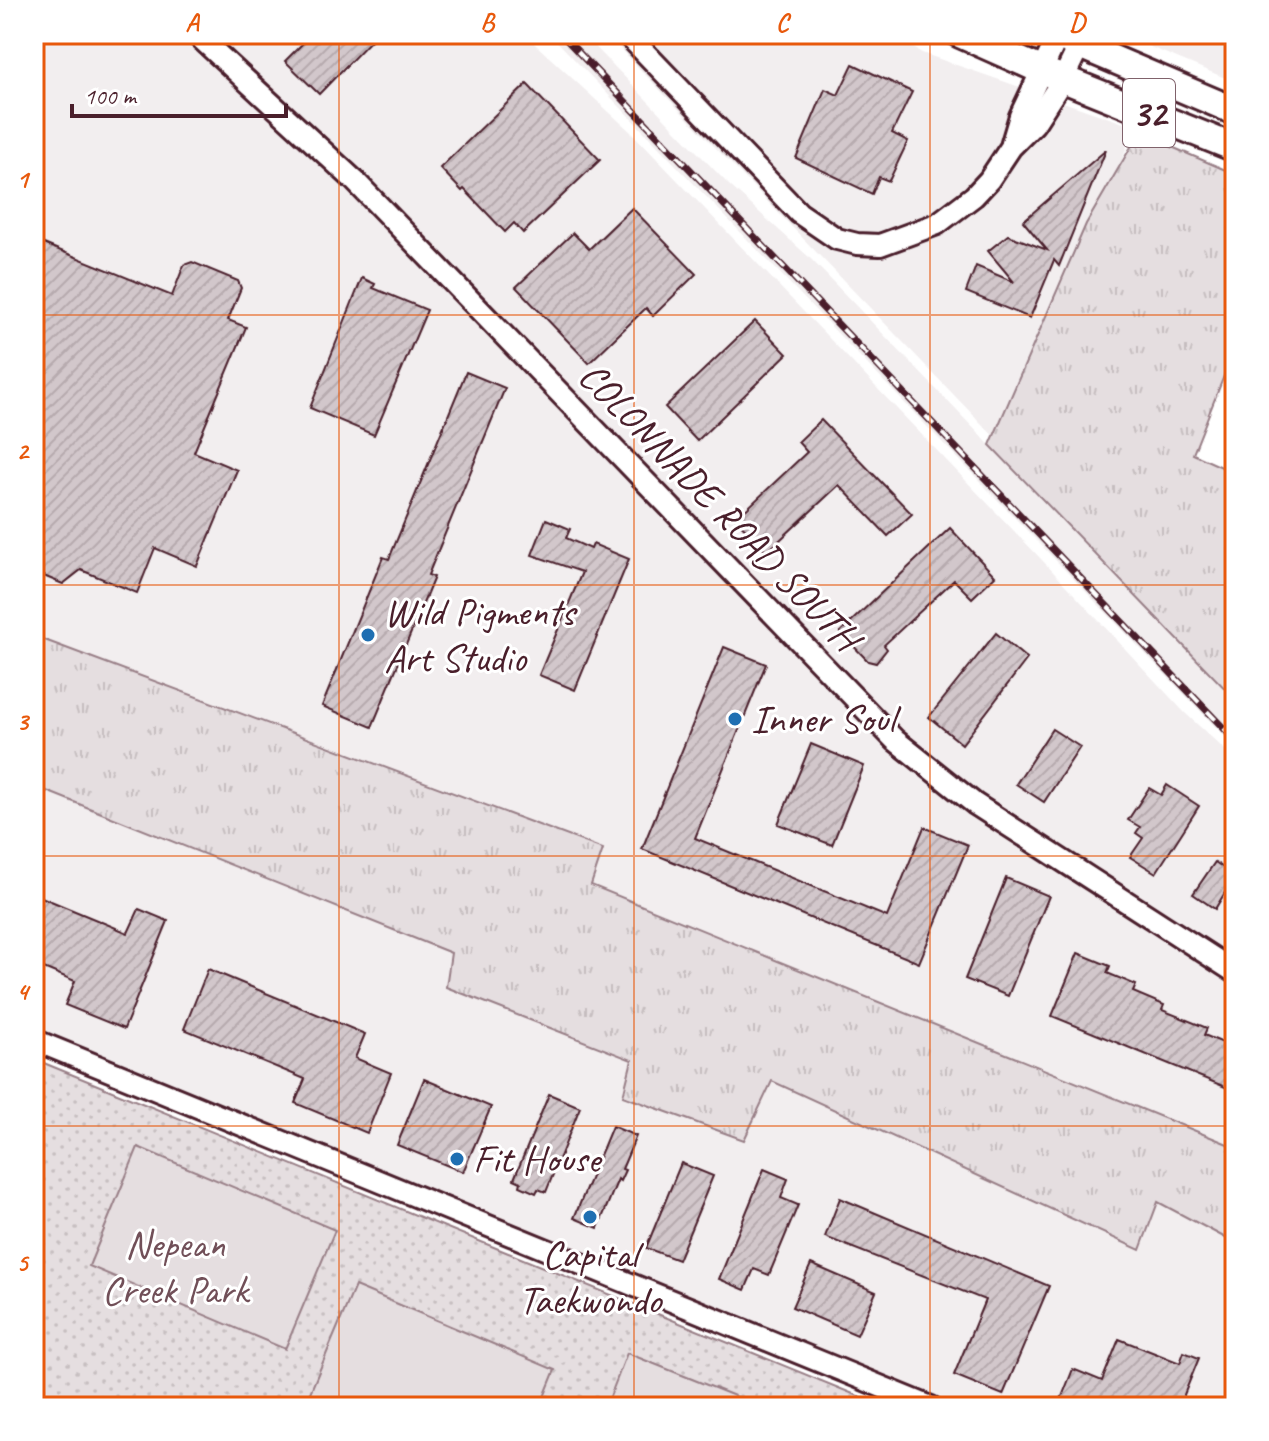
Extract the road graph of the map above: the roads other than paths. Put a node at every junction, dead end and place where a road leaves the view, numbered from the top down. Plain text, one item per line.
1 (196, 34) edge
2 (627, 34) edge
3 (960, 34) edge
4 (1067, 36) edge
5 (1052, 75) junction
6 (1235, 111) edge
7 (1235, 148) edge
8 (1235, 972) edge
9 (34, 1040) edge
10 (931, 1407) edge

1 - 8 street, COLONNADE ROAD SOUTH
2 - 5 street
3 - 5 main road, 32
4 - 5 street
4 - 6 main road, 32
5 - 7 main road, 32
9 - 10 street

